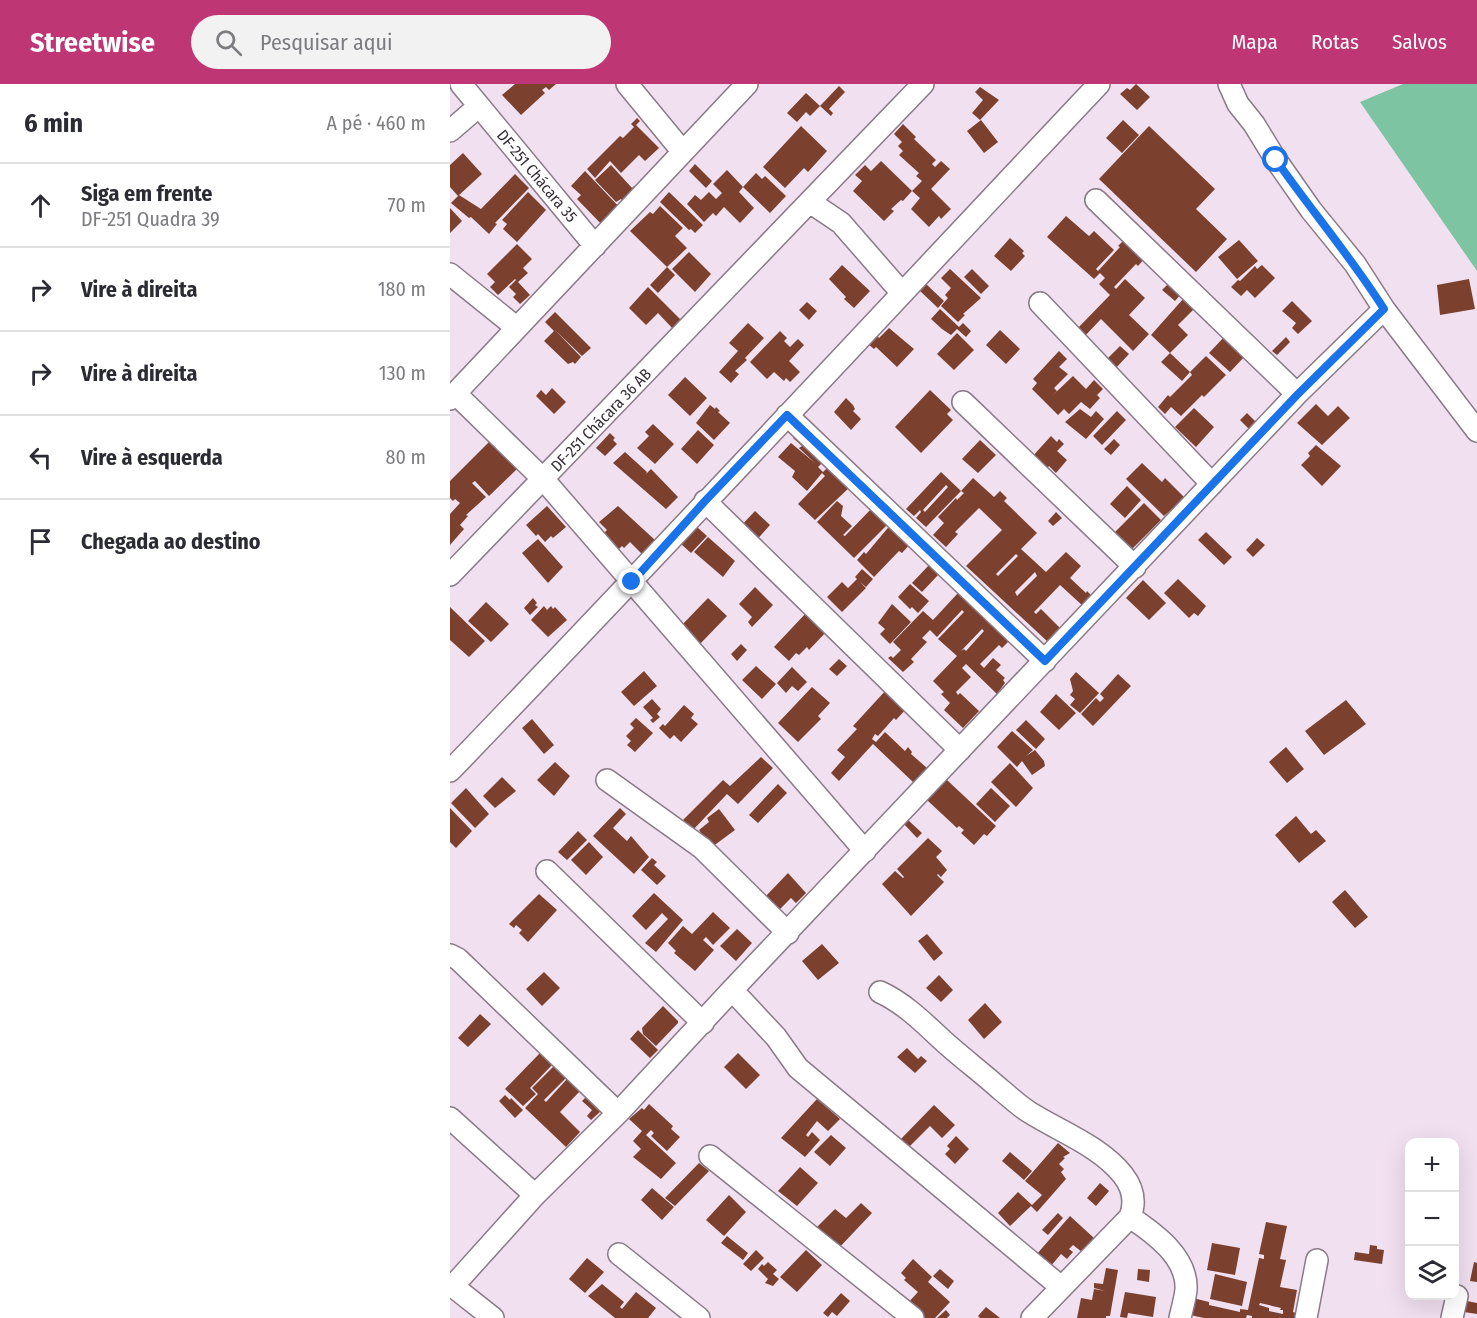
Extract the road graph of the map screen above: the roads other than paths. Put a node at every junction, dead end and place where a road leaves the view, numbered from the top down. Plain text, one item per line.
1 (461, 84) edge
2 (747, 84) edge
3 (923, 84) edge
4 (1098, 84) edge
5 (1229, 84) edge
6 (632, 86) edge
7 (479, 106) junction
8 (450, 131) edge
9 (683, 152) junction
10 (1096, 200) dead end
11 (810, 202) junction
12 (595, 246) junction
13 (450, 274) edge
14 (902, 294) junction
15 (1040, 303) dead end
16 (1384, 309) junction
17 (517, 328) junction
18 (1298, 394) junction
19 (453, 396) edge
20 (963, 402) dead end
21 (787, 415) junction
22 (1477, 431) edge
23 (544, 480) junction
24 (1212, 484) junction
25 (705, 501) junction
26 (1135, 567) junction
27 (450, 575) edge
28 (632, 582) junction
29 (1045, 661) junction
30 (960, 750) junction
31 (450, 771) edge
32 (608, 780) dead end
33 (865, 851) junction
34 (547, 872) dead end
35 (788, 933) junction
36 (450, 955) edge
37 (732, 990) junction
38 (880, 992) dead end
39 (703, 1023) junction
40 (618, 1113) junction
41 (450, 1118) edge
42 (710, 1156) dead end
43 (535, 1195) junction
44 (1130, 1217) junction
45 (619, 1254) dead end
46 (1317, 1260) dead end
47 (452, 1285) edge
48 (1061, 1287) junction
49 (1456, 1300) edge
50 (493, 1318) edge
51 (699, 1318) edge
52 (914, 1318) edge
53 (1032, 1318) edge
54 (1180, 1318) edge
55 (1306, 1318) edge
56 (1452, 1318) edge

1 - 7 street, DF-251 Chácara 35
2 - 9 street
3 - 11 street, DF-251 Chácara 36 AB
4 - 14 street
5 - 16 street
6 - 9 street
7 - 8 street
7 - 12 street, DF-251 Chácara 35
9 - 12 street
10 - 18 street
11 - 14 street
11 - 23 street, DF-251 Chácara 36 AB
12 - 17 street
13 - 17 street
14 - 21 street
15 - 24 street
16 - 18 street
16 - 22 street
17 - 19 street
18 - 24 street
19 - 23 street
20 - 26 street
21 - 25 street
21 - 29 street
23 - 27 street
23 - 28 street, DF-251 Chácara 36 AB
24 - 26 street
25 - 28 street
25 - 30 street
26 - 29 street
28 - 31 street
28 - 33 street, DF-251 Chácara 36 AB
29 - 30 street
30 - 33 street
32 - 35 street
33 - 35 street
34 - 39 street
35 - 37 street
36 - 40 street
37 - 39 street
37 - 48 street
38 - 44 street
39 - 40 street
40 - 43 street
41 - 43 street
42 - 52 street
43 - 47 street
44 - 48 street
44 - 54 street
45 - 51 street
46 - 55 street
47 - 50 street
48 - 53 street
49 - 56 street

